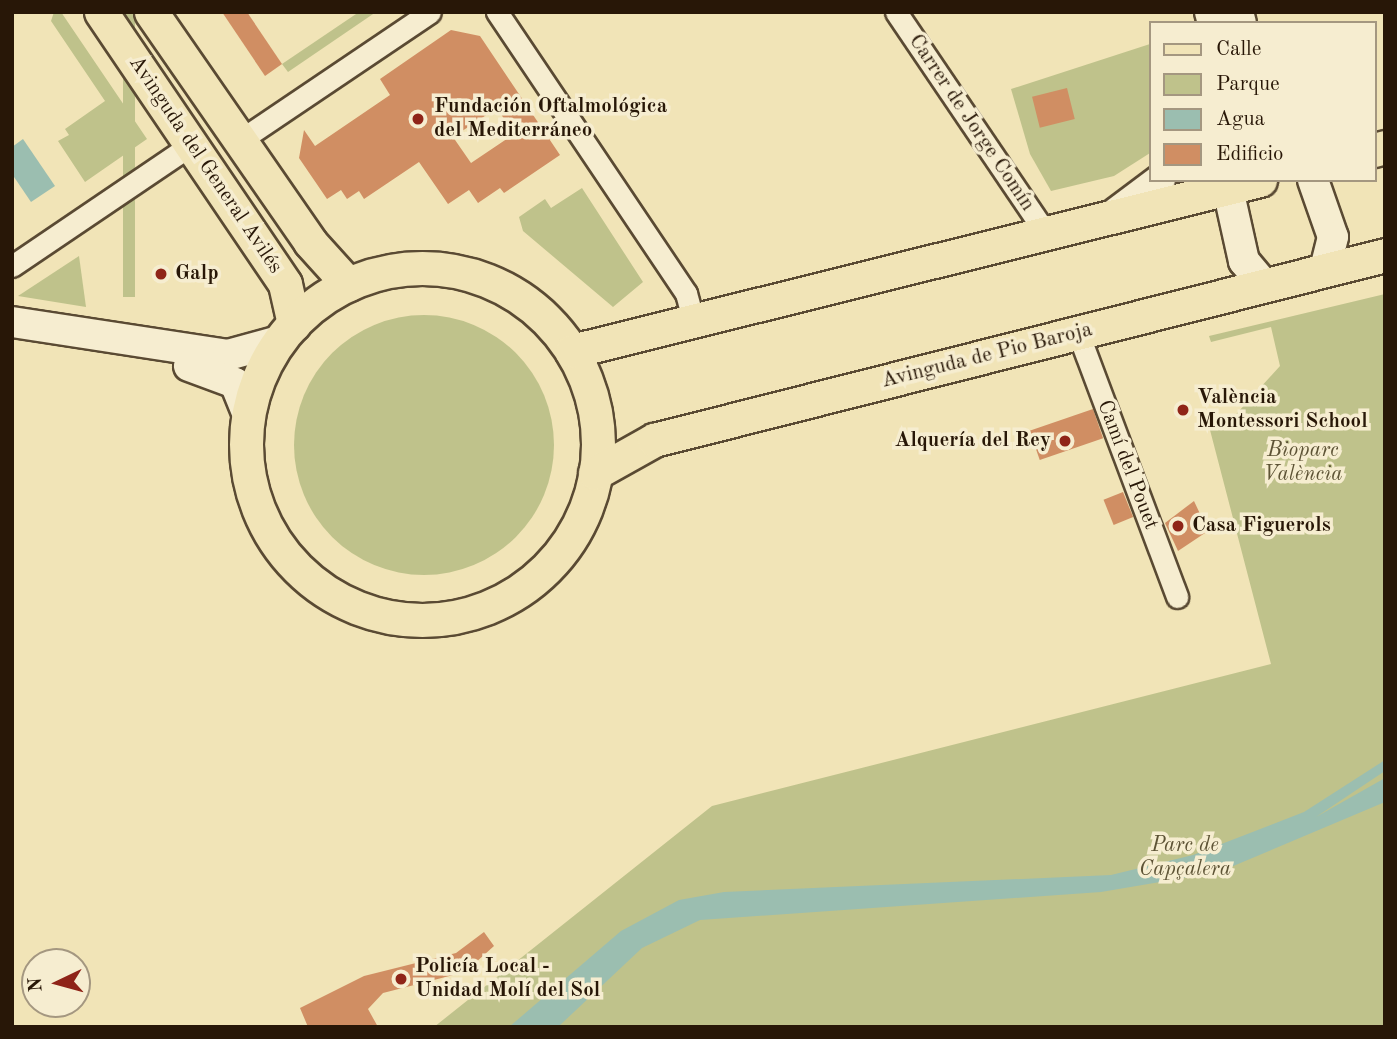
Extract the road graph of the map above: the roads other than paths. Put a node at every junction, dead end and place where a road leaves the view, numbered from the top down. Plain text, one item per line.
1 (101, 12) edge
2 (151, 12) edge
3 (430, 12) edge
4 (498, 12) edge
5 (896, 12) edge
6 (239, 142) junction
7 (191, 145) junction
8 (1157, 182) edge
9 (1246, 182) edge
10 (1314, 182) edge
11 (1226, 185) edge
12 (1102, 221) junction
13 (1047, 234) junction
14 (1385, 255) edge
15 (12, 266) edge
16 (1325, 270) junction
17 (348, 284) junction
18 (1264, 285) junction
19 (12, 322) edge
20 (694, 323) junction
21 (286, 332) junction
22 (1078, 333) junction
23 (12, 340) edge
24 (572, 351) junction
25 (249, 418) junction
26 (596, 473) junction
27 (1177, 597) dead end

1 - 7 main road, Avinguda del General Avilés
2 - 6 main road, Avinguda del General Avilés
3 - 6 street
4 - 20 street
5 - 13 street, Carrer de Jorge Comín
6 - 17 main road, Avinguda del General Avilés
7 - 15 street
7 - 21 main road, Avinguda del General Avilés
8 - 12 main road
9 - 11 main road
10 - 16 main road
11 - 12 main road
11 - 18 main road
12 - 13 main road
13 - 20 main road
14 - 16 main road, Avinguda de Pio Baroja
16 - 18 main road, Avinguda de Pio Baroja
17 - 21 main road
17 - 24 main road
18 - 22 main road, Avinguda de Pio Baroja
19 - 21 main road
20 - 24 main road
21 - 25 main road
22 - 26 main road, Avinguda de Pio Baroja
22 - 27 street, Camí del Pouet
23 - 25 main road
24 - 26 main road
25 - 26 main road

